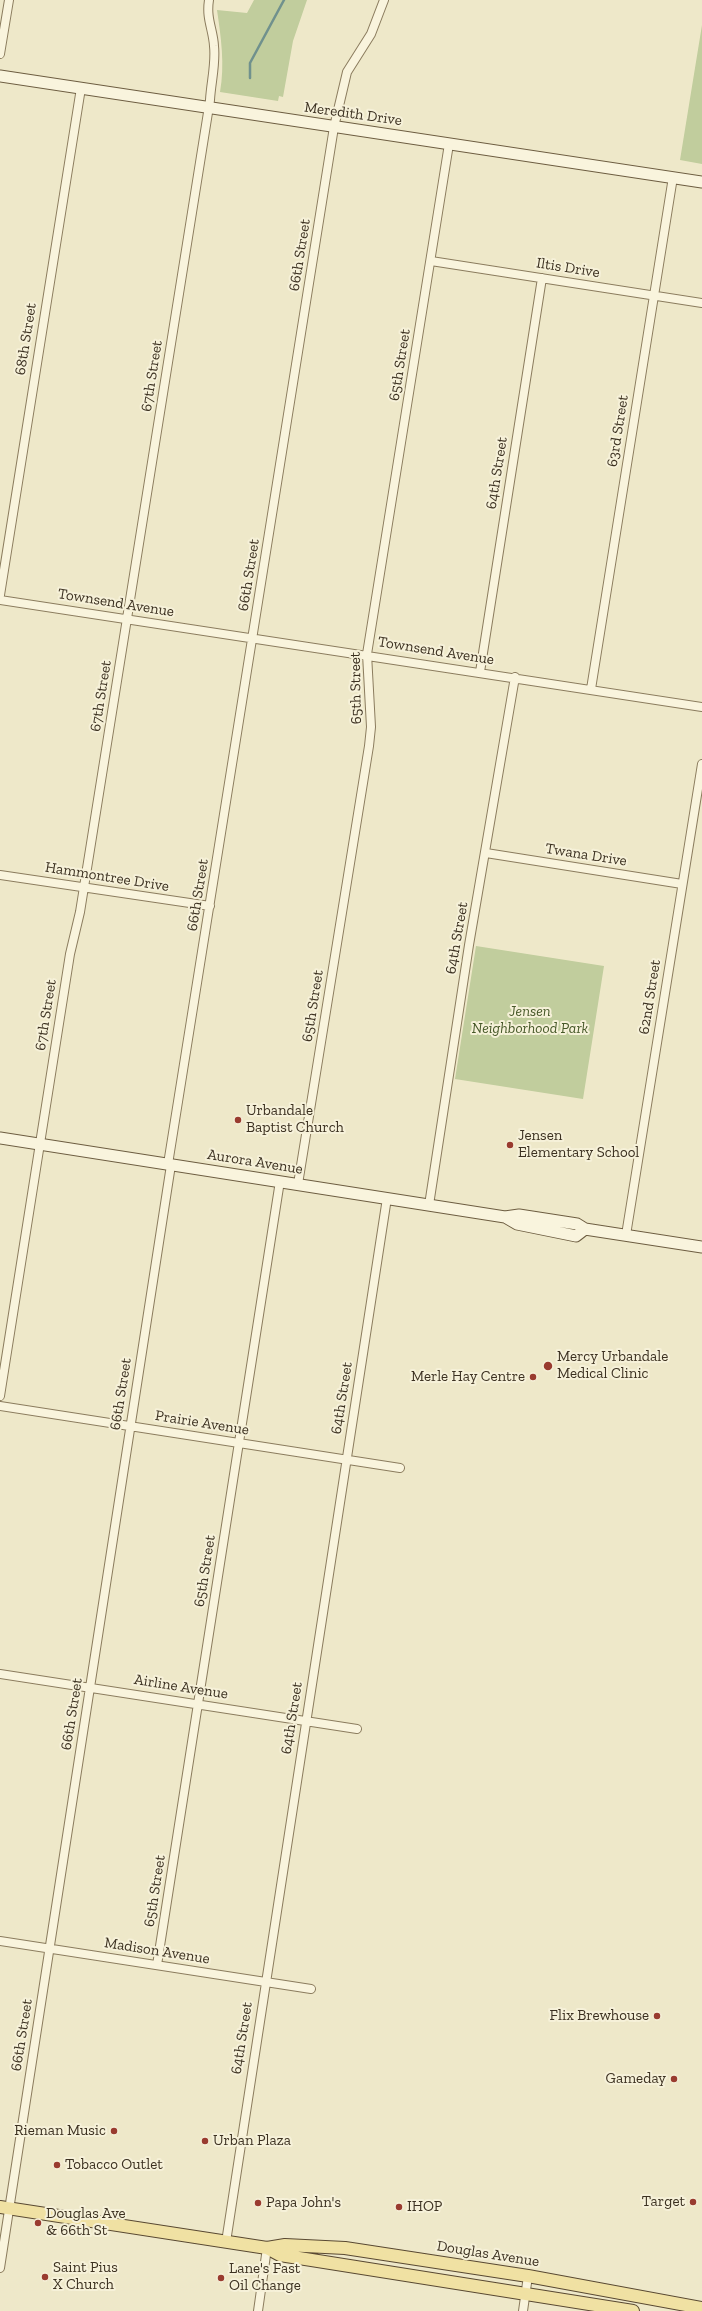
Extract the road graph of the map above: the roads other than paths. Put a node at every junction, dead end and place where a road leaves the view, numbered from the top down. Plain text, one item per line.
1 (9, 0) edge
2 (209, 0) edge
3 (384, 0) edge
4 (0, 54) edge
5 (0, 76) edge
6 (81, 88) junction
7 (209, 108) junction
8 (334, 127) junction
9 (449, 144) junction
10 (673, 177) junction
11 (702, 182) edge
12 (430, 261) junction
13 (542, 278) junction
14 (654, 296) junction
15 (702, 303) edge
16 (0, 594) edge
17 (0, 600) edge
18 (128, 620) junction
19 (253, 638) junction
20 (367, 654) junction
21 (480, 672) junction
22 (515, 677) junction
23 (591, 689) junction
24 (702, 707) edge
25 (702, 764) edge
26 (486, 853) junction
27 (0, 875) edge
28 (682, 884) junction
29 (84, 887) junction
30 (210, 906) junction
31 (0, 1138) edge
32 (40, 1144) junction
33 (170, 1164) junction
34 (280, 1181) junction
35 (298, 1184) junction
36 (387, 1198) junction
37 (429, 1205) junction
38 (626, 1236) junction
39 (702, 1247) edge
40 (0, 1396) edge
41 (0, 1406) edge
42 (130, 1426) junction
43 (239, 1443) junction
44 (347, 1460) junction
45 (400, 1468) dead end
46 (0, 1674) edge
47 (90, 1687) junction
48 (198, 1704) junction
49 (305, 1720) junction
50 (357, 1728) dead end
51 (0, 1940) edge
52 (50, 1948) junction
53 (157, 1965) junction
54 (264, 1981) junction
55 (310, 1989) dead end
56 (5, 2207) edge
57 (226, 2242) junction
58 (267, 2248) junction
59 (0, 2268) edge
60 (528, 2276) junction
61 (526, 2293) junction
62 (700, 2309) edge
63 (258, 2311) edge
64 (523, 2311) edge
65 (633, 2311) edge

1 - 4 street
2 - 7 street, 67th Street
3 - 8 street, 66th Street
5 - 6 street, Meredith Drive
6 - 7 street, Meredith Drive
6 - 16 street, 68th Street
7 - 8 street, Meredith Drive
7 - 18 street, 67th Street
8 - 9 street, Meredith Drive
8 - 19 street, 66th Street
9 - 10 street, Meredith Drive
9 - 12 street, 65th Street
10 - 11 street, Meredith Drive
10 - 14 street, 63rd Street
12 - 13 street, Iltis Drive
12 - 20 street, 65th Street
13 - 14 street, Iltis Drive
13 - 21 street, 64th Street
14 - 15 street, Iltis Drive
14 - 23 street, 63rd Street
17 - 18 street, Townsend Avenue
18 - 19 street, Townsend Avenue
18 - 29 street, 67th Street
19 - 20 street, Townsend Avenue
19 - 30 street, 66th Street
20 - 21 street, Townsend Avenue
20 - 35 street, 65th Street
21 - 22 street, Townsend Avenue
22 - 23 street, Townsend Avenue
22 - 26 street, 64th Street
23 - 24 street, Townsend Avenue
25 - 28 street, 62nd Street
26 - 28 street, Twana Drive
26 - 37 street, 64th Street
27 - 29 street, Hammontree Drive
28 - 38 street, 62nd Street
29 - 30 street, Hammontree Drive
29 - 32 street, 67th Street
30 - 33 street, 66th Street
31 - 32 street, Aurora Avenue
32 - 33 street, Aurora Avenue
32 - 40 street, 67th Street
33 - 34 street, Aurora Avenue
33 - 42 street, 66th Street
34 - 35 street, Aurora Avenue
34 - 43 street, 65th Street
35 - 36 street, Aurora Avenue
36 - 37 street, Aurora Avenue
36 - 44 street, 64th Street
37 - 38 street, Aurora Avenue
38 - 39 street, Aurora Avenue
41 - 42 street, Prairie Avenue
42 - 43 street, Prairie Avenue
42 - 47 street, 66th Street
43 - 44 street, Prairie Avenue
43 - 48 street, 65th Street
44 - 45 street, Prairie Avenue
44 - 49 street, 64th Street
46 - 47 street, Airline Avenue
47 - 48 street, Airline Avenue
47 - 52 street, 66th Street
48 - 49 street, Airline Avenue
48 - 53 street, 65th Street
49 - 50 street, Airline Avenue
49 - 54 street, 64th Street
51 - 52 street, Madison Avenue
52 - 53 street, Madison Avenue
52 - 56 street, 66th Street
53 - 54 street, Madison Avenue
54 - 55 street, Madison Avenue
54 - 57 street, 64th Street
56 - 57 main road, Douglas Avenue
56 - 59 street, 66th Street
57 - 58 main road, Douglas Avenue
58 - 60 main road, Douglas Avenue
58 - 61 main road, Douglas Avenue
58 - 63 street
60 - 61 street
60 - 62 main road, Douglas Avenue
61 - 64 street
61 - 65 main road, Douglas Avenue

